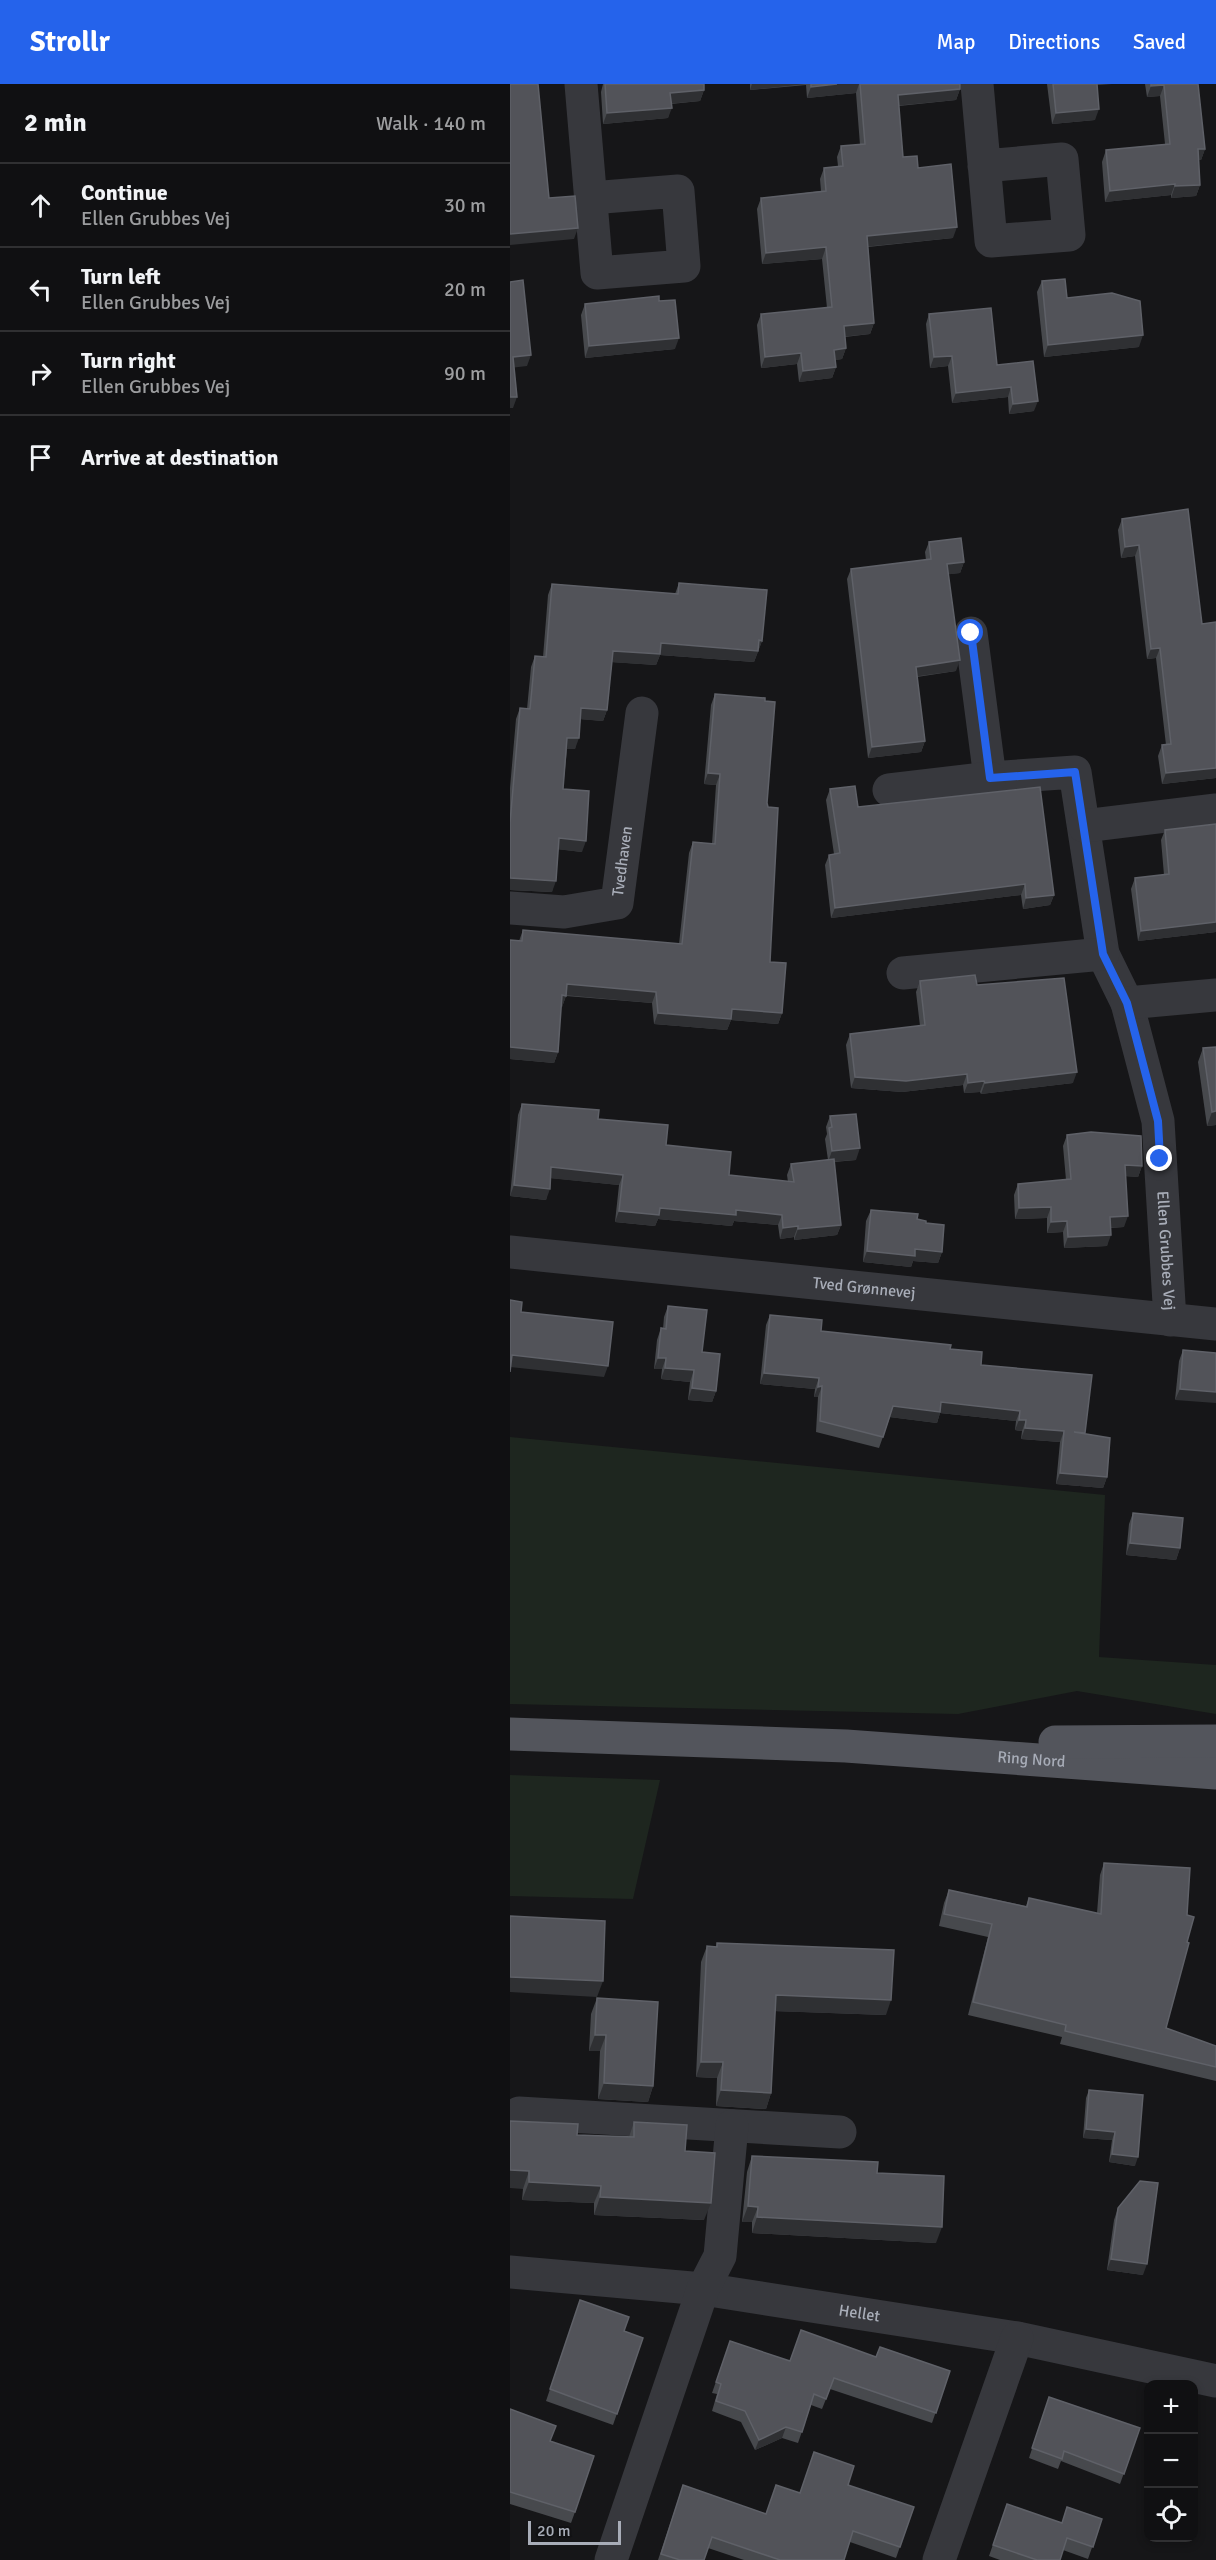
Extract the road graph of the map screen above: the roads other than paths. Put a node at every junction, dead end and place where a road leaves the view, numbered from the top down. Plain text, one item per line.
1 (581, 84) edge
2 (977, 84) edge
3 (984, 166) dead end
4 (591, 198) dead end
5 (971, 633) dead end
6 (642, 713) dead end
7 (990, 778) junction
8 (889, 790) dead end
9 (1216, 810) edge
10 (1084, 826) junction
11 (510, 908) edge
12 (1103, 954) junction
13 (903, 973) dead end
14 (1216, 995) edge
15 (1127, 1003) junction
16 (510, 1252) edge
17 (1170, 1320) junction
18 (1216, 1324) edge
19 (510, 1734) edge
20 (1216, 1741) edge
21 (846, 1746) junction
22 (1216, 1773) edge
23 (519, 2113) dead end
24 (732, 2126) junction
25 (840, 2132) dead end
26 (510, 2272) edge
27 (703, 2289) junction
28 (1017, 2338) junction
29 (1216, 2381) edge
30 (611, 2560) edge
31 (939, 2560) edge

1 - 4 street
2 - 3 street
5 - 7 street
6 - 11 street, Tvedhaven
7 - 8 street, Ellen Grubbes Vej
7 - 10 street, Ellen Grubbes Vej
9 - 10 street
10 - 12 street, Ellen Grubbes Vej
12 - 13 street
12 - 15 street, Ellen Grubbes Vej
14 - 15 street
15 - 17 street, Ellen Grubbes Vej
16 - 17 street, Tved Grønnevej
17 - 18 street, Tved Grønnevej
19 - 21 main road, Ring Nord
20 - 21 main road, Ring Nord
21 - 22 main road, Ring Nord
23 - 24 street
24 - 25 street
24 - 27 street
26 - 27 street, Hellet
27 - 28 street, Hellet
27 - 30 street
28 - 29 street, Hellet
28 - 31 street

